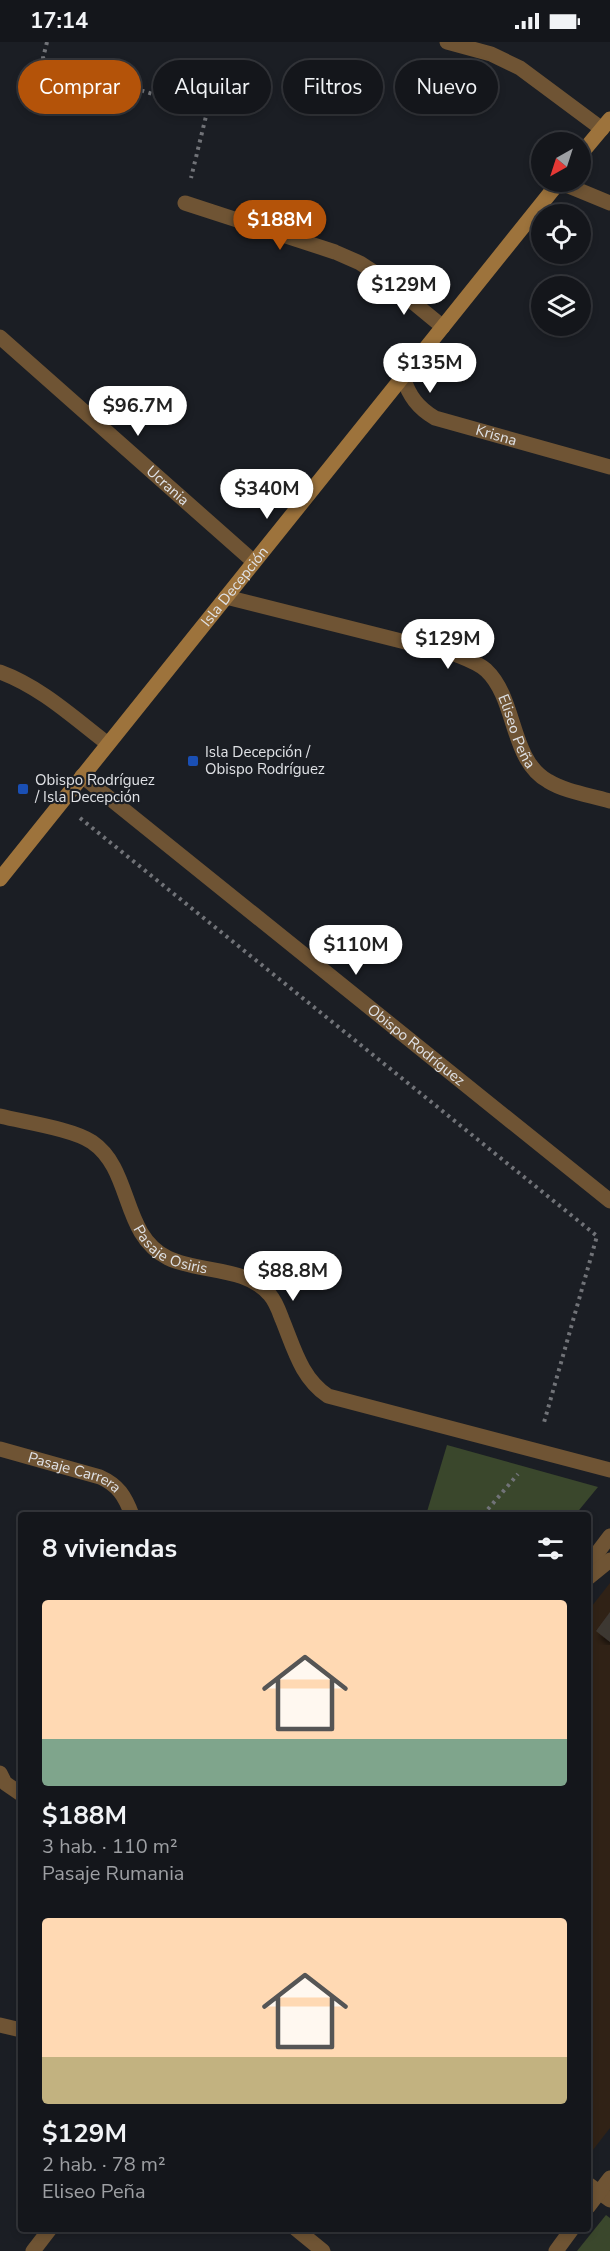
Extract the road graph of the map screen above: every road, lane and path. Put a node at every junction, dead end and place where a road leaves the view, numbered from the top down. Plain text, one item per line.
1 (47, 42) edge
2 (447, 42) edge
3 (606, 124) edge
4 (591, 142) edge
5 (551, 192) edge
6 (583, 192) edge
7 (185, 203) joint
8 (610, 203) edge
9 (443, 327) junction
10 (0, 337) edge
11 (403, 377) junction
12 (610, 467) edge
13 (254, 562) junction
14 (226, 597) junction
15 (0, 672) edge
16 (108, 744) junction
17 (82, 776) junction
18 (610, 801) edge
19 (59, 805) junction
20 (0, 879) edge
21 (0, 1116) edge
22 (610, 1201) edge
23 (0, 1449) edge
24 (537, 1450) junction
25 (610, 1470) edge
26 (131, 1512) edge
27 (485, 1512) edge
28 (610, 1536) edge
29 (591, 1560) edge
30 (610, 1560) edge
31 (591, 1576) edge
32 (0, 1773) edge
33 (18, 1792) edge
34 (0, 2025) edge
35 (18, 2029) edge
36 (610, 2178) edge
37 (599, 2192) edge
38 (49, 2232) edge
39 (300, 2232) edge
40 (570, 2232) edge
41 (33, 2251) edge
42 (323, 2251) edge
43 (556, 2251) edge

1 - 7 path
2 - 3 street
3 - 4 street
5 - 9 street, Isla Decepción
6 - 8 street
7 - 9 street
9 - 11 street, Isla Decepción
10 - 13 street, Ucrania
11 - 12 street, Krisna
11 - 13 street, Isla Decepción
13 - 14 street, Isla Decepción
14 - 16 street, Isla Decepción
14 - 18 street, Eliseo Peña
15 - 16 street
16 - 17 street, Isla Decepción
17 - 19 street, Isla Decepción
17 - 22 street, Obispo Rodríguez
19 - 20 street, Isla Decepción
19 - 24 path
21 - 24 street, Pasaje Osiris
23 - 26 street, Pasaje Carrera
24 - 25 street, Pasaje Osiris
24 - 27 path
28 - 29 street
30 - 31 street
32 - 33 street
34 - 35 street
36 - 37 street
38 - 41 street
39 - 42 street
40 - 43 street

